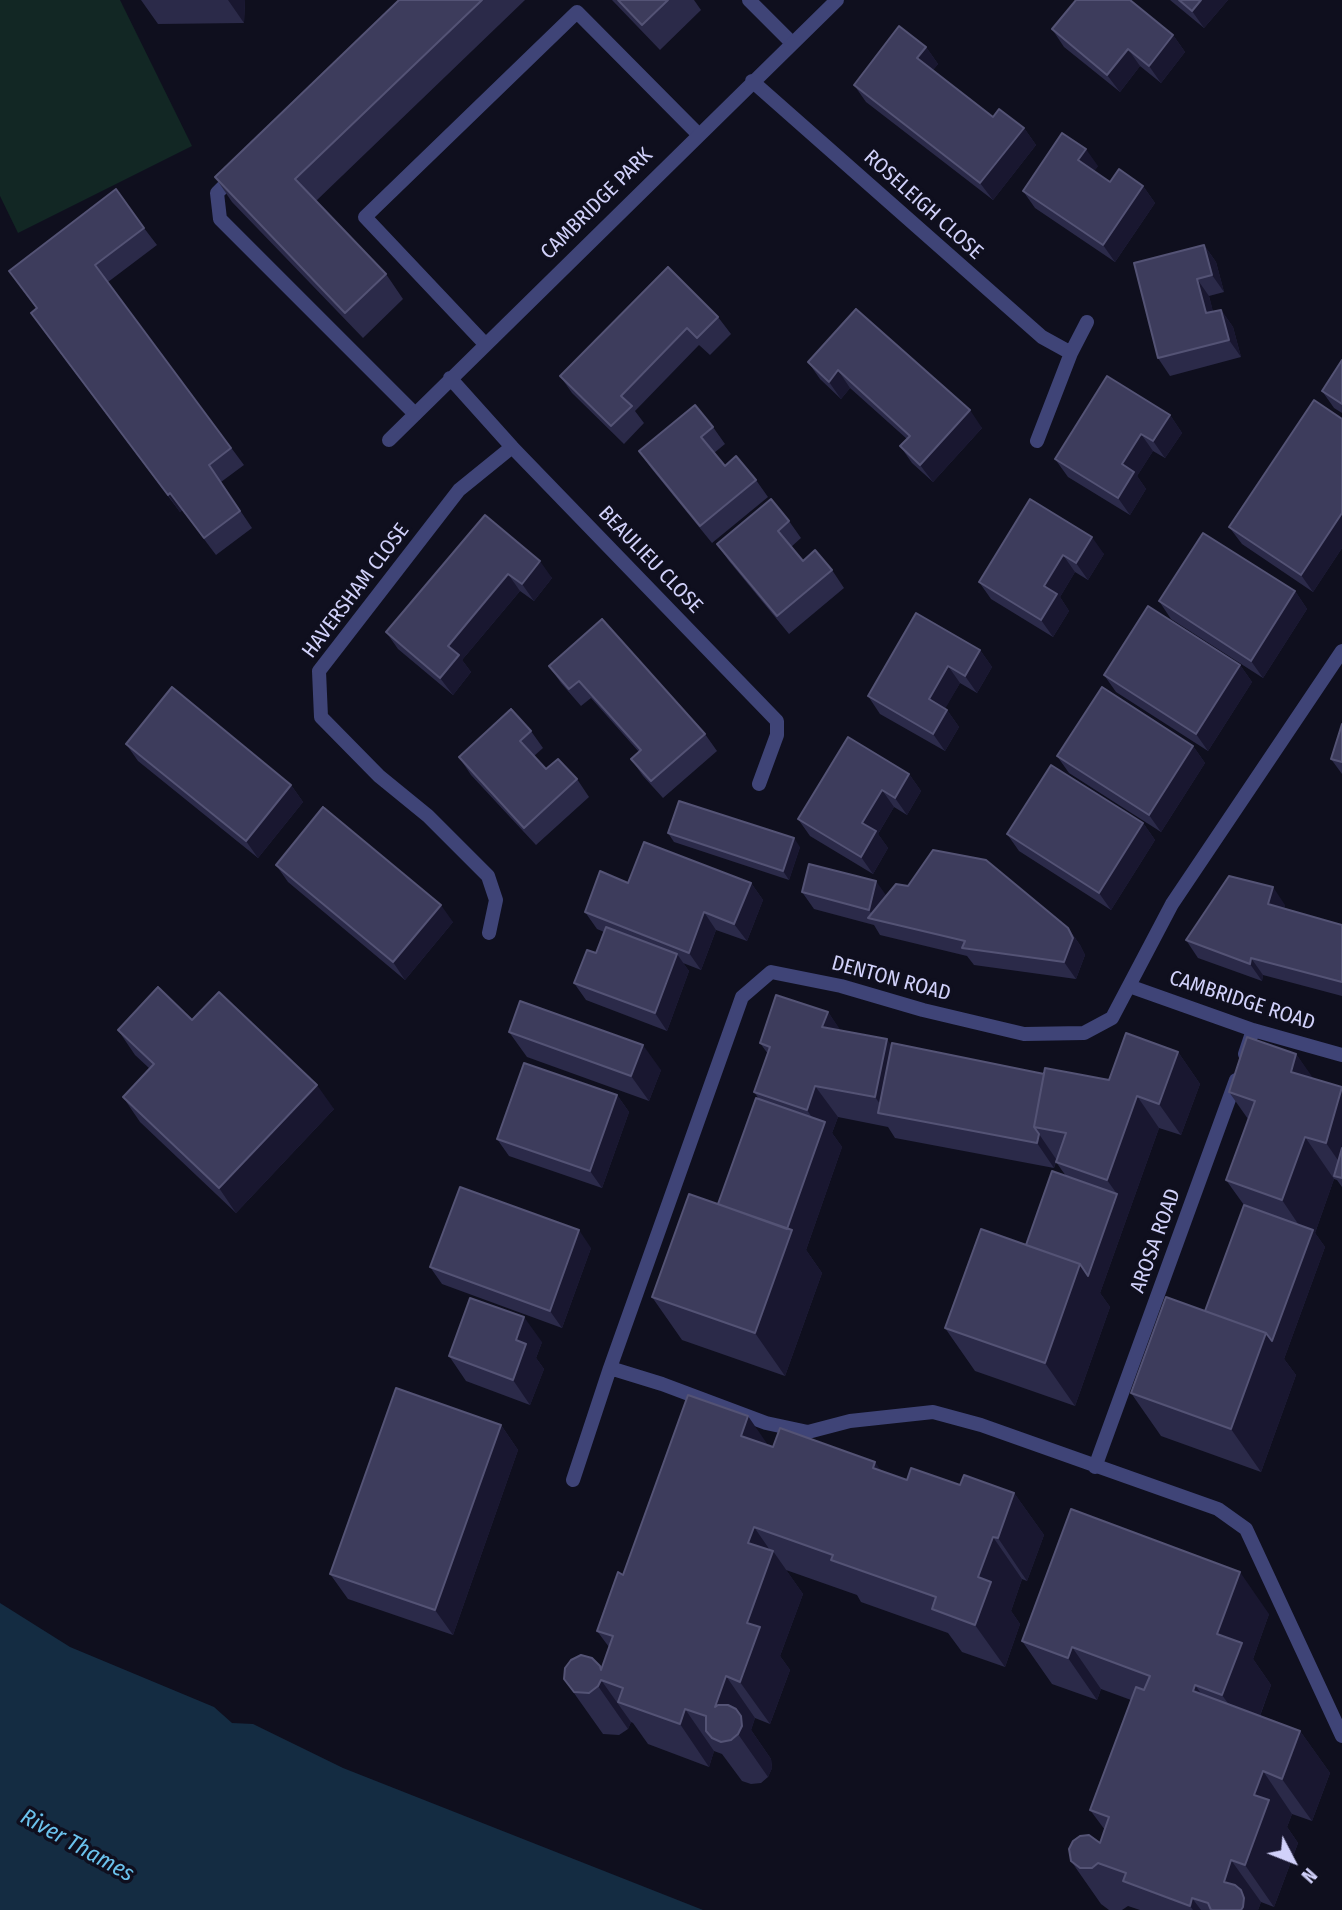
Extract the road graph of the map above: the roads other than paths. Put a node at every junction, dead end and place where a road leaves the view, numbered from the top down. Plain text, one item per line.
1 (750, 0) edge
2 (837, 0) edge
3 (792, 43) junction
4 (752, 81) junction
5 (698, 134) junction
6 (246, 164) edge
7 (1087, 322) dead end
8 (485, 344) junction
9 (1071, 353) junction
10 (450, 378) junction
11 (415, 414) junction
12 (389, 440) dead end
13 (1037, 441) dead end
14 (512, 447) junction
15 (1342, 651) edge
16 (759, 784) dead end
17 (489, 933) dead end
18 (1129, 986) junction
19 (1253, 1030) junction
20 (1342, 1055) edge
21 (610, 1368) junction
22 (1095, 1467) junction
23 (573, 1480) dead end
24 (1342, 1736) edge

1 - 3 street
2 - 3 street, CAMBRIDGE PARK
3 - 4 street, CAMBRIDGE PARK
4 - 5 street, CAMBRIDGE PARK
4 - 9 street, ROSELEIGH CLOSE
5 - 8 street, CAMBRIDGE PARK
5 - 8 street
6 - 11 street
7 - 9 street
8 - 10 street, CAMBRIDGE PARK
9 - 13 street
10 - 11 street, CAMBRIDGE PARK
10 - 14 street, BEAULIEU CLOSE
11 - 12 street, CAMBRIDGE PARK
14 - 16 street, BEAULIEU CLOSE
14 - 17 street, HAVERSHAM CLOSE
15 - 18 street, DENTON ROAD
18 - 19 street, CAMBRIDGE ROAD
18 - 21 street, DENTON ROAD
19 - 20 street, CAMBRIDGE ROAD
19 - 22 street, AROSA ROAD
21 - 22 street
21 - 23 street, DENTON ROAD
22 - 24 street

